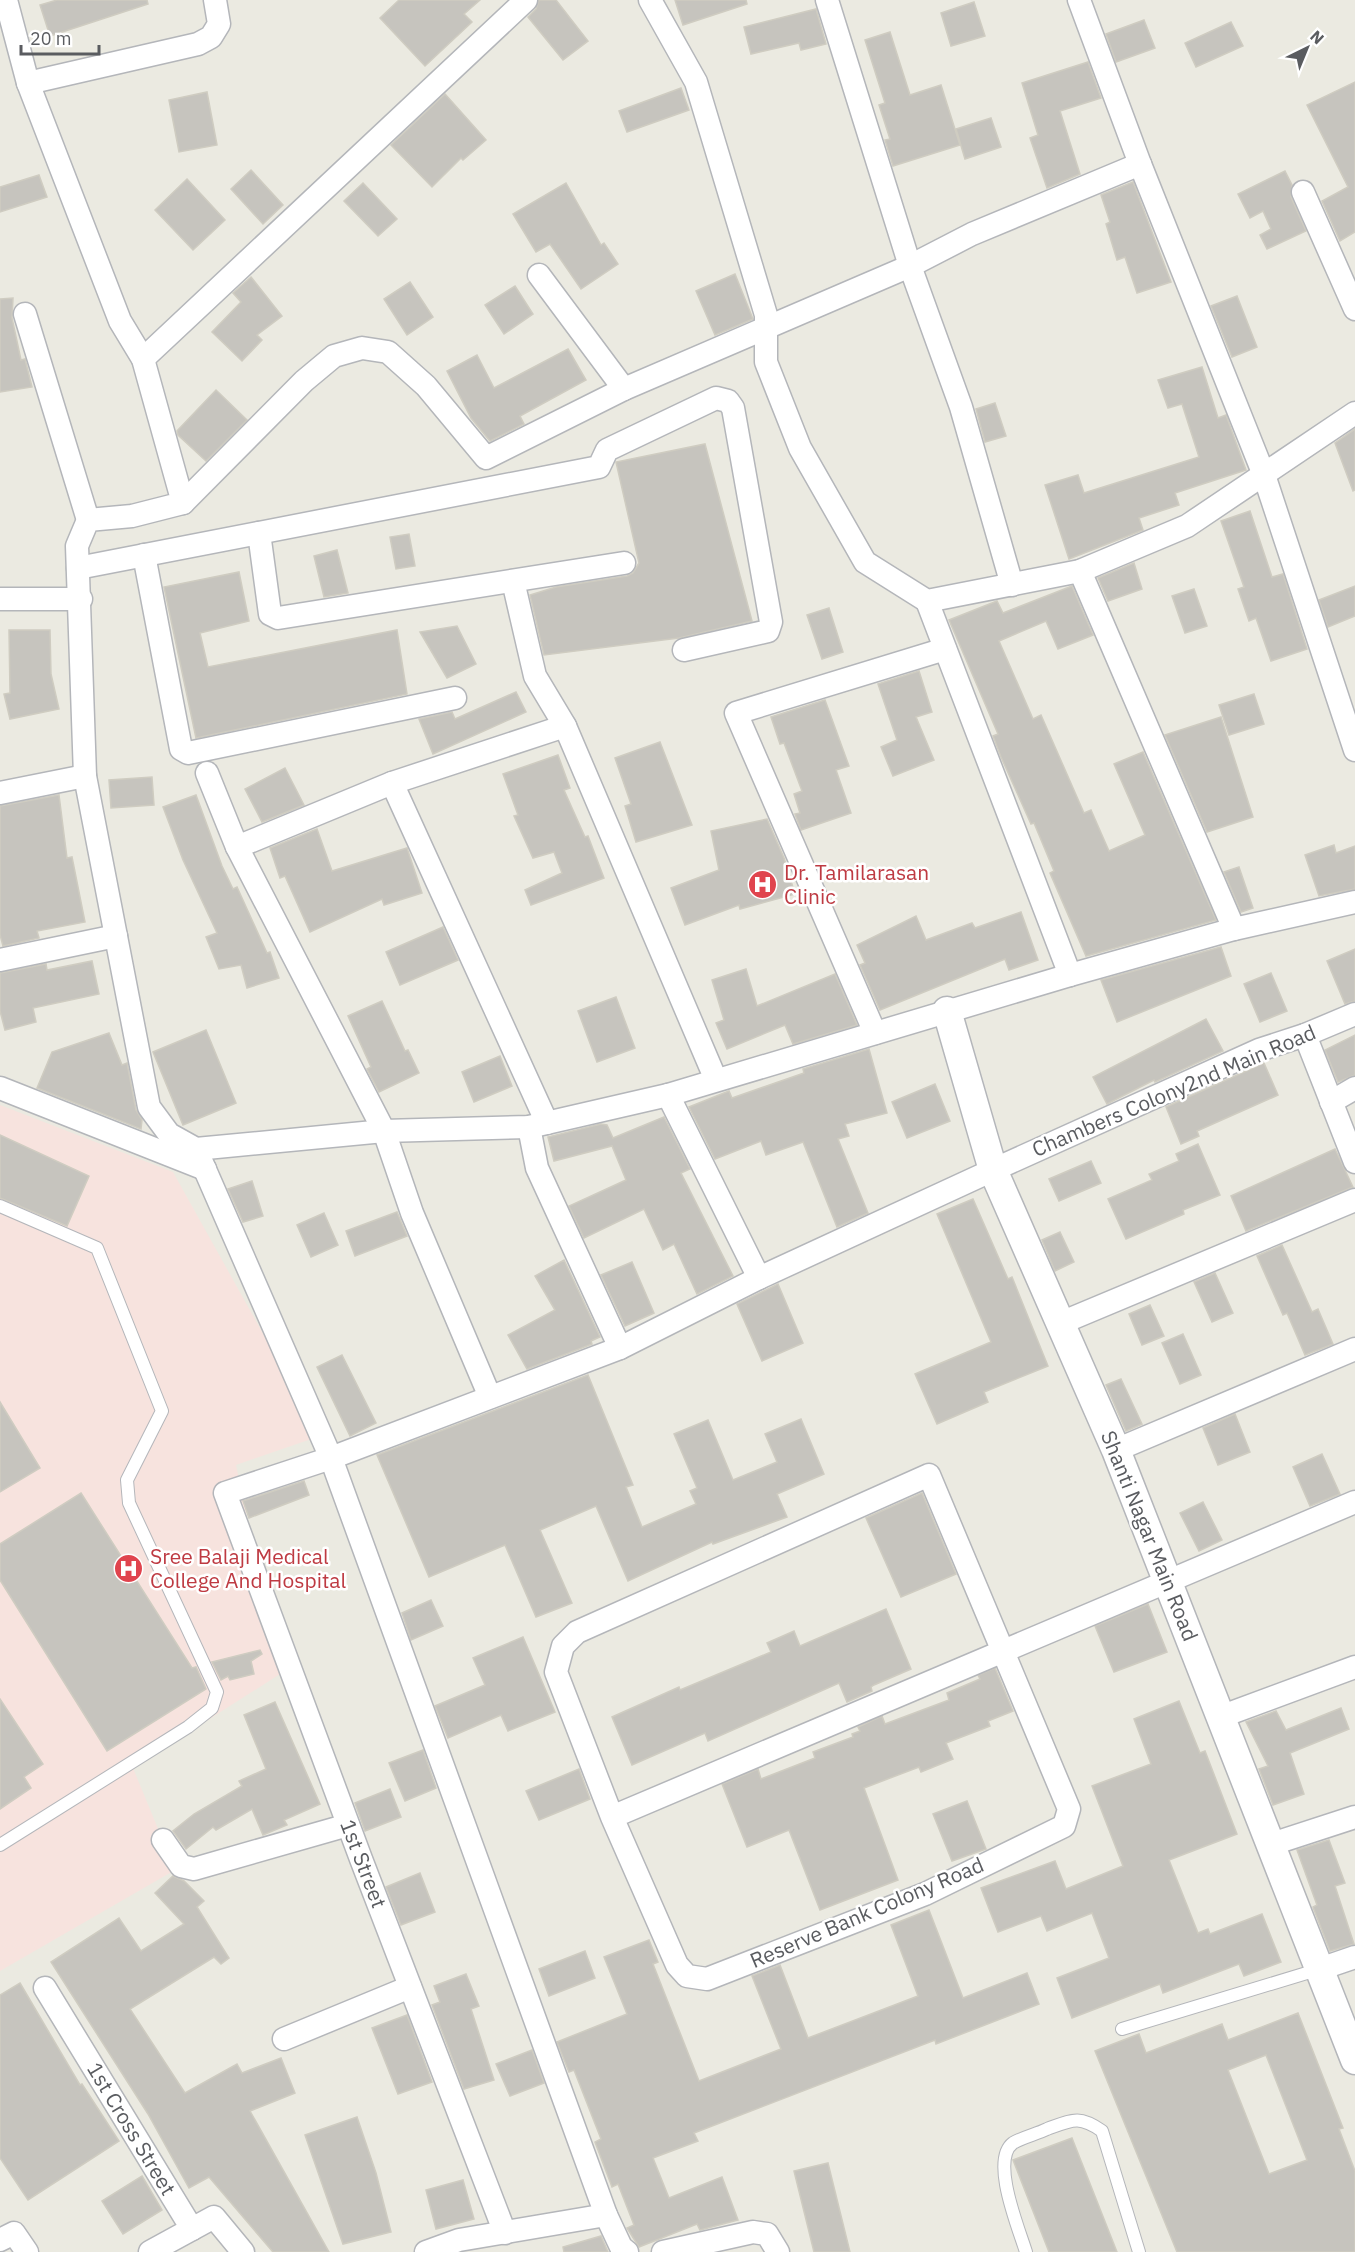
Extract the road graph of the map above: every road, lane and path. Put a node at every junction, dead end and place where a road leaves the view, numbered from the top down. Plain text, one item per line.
1 (6, 0) edge
2 (215, 0) edge
3 (526, 0) edge
4 (650, 0) edge
5 (827, 0) edge
6 (1079, 0) edge
7 (28, 82) junction
8 (1140, 164) junction
9 (1303, 192) dead end
10 (910, 266) junction
11 (539, 275) dead end
12 (1355, 309) edge
13 (26, 314) dead end
14 (766, 329) junction
15 (143, 359) junction
16 (624, 388) junction
17 (1355, 413) edge
18 (1264, 475) junction
19 (183, 503) junction
20 (88, 520) junction
21 (259, 533) junction
22 (144, 555) junction
23 (624, 563) dead end
24 (78, 568) junction
25 (1080, 571) junction
26 (513, 581) junction
27 (1012, 585) junction
28 (0, 599) edge
29 (81, 599) junction
30 (927, 601) junction
31 (945, 649) junction
32 (684, 650) dead end
33 (455, 698) dead end
34 (565, 726) junction
35 (1355, 750) edge
36 (207, 772) dead end
37 (85, 776) junction
38 (392, 783) junction
39 (0, 793) edge
40 (237, 847) junction
41 (1355, 902) edge
42 (1234, 929) junction
43 (117, 936) junction
44 (0, 960) edge
45 (1070, 975) junction
46 (947, 1011) junction
47 (1355, 1014) edge
48 (875, 1033) junction
49 (1305, 1035) junction
50 (716, 1080) junction
51 (0, 1088) edge
52 (1355, 1089) edge
53 (668, 1095) junction
54 (1331, 1102) junction
55 (538, 1125) junction
56 (384, 1131) junction
57 (201, 1159) junction
58 (1355, 1162) edge
59 (993, 1170) junction
60 (1355, 1200) edge
61 (0, 1206) edge
62 (759, 1278) junction
63 (1061, 1323) junction
64 (620, 1348) junction
65 (1355, 1349) edge
66 (490, 1397) junction
67 (1116, 1450) junction
68 (331, 1458) junction
69 (225, 1493) joint
70 (1355, 1502) edge
71 (1167, 1580) junction
72 (1003, 1650) junction
73 (1355, 1667) edge
74 (1220, 1717) junction
75 (612, 1816) junction
76 (1355, 1817) edge
77 (348, 1825) junction
78 (163, 1840) dead end
79 (1272, 1844) junction
80 (0, 1845) edge
81 (1355, 1957) edge
82 (1320, 1970) junction
83 (410, 1987) junction
84 (45, 1988) dead end
85 (1122, 2029) dead end
86 (284, 2039) dead end
87 (1355, 2060) edge
88 (606, 2215) junction
89 (192, 2229) junction
90 (505, 2233) junction
91 (0, 2240) edge
92 (461, 2246) edge
93 (27, 2252) edge
94 (150, 2252) edge
95 (243, 2252) edge
96 (426, 2252) edge
97 (627, 2252) edge
98 (663, 2252) edge
99 (778, 2252) edge
100 (1026, 2252) edge
101 (1139, 2252) edge

1 - 7 street
2 - 7 street
3 - 15 street
4 - 14 street
5 - 10 street
6 - 8 street
7 - 15 street
8 - 10 street
8 - 18 street
9 - 12 street
10 - 14 street
10 - 27 street
11 - 16 street
13 - 20 street
14 - 16 street
14 - 30 street
15 - 19 street
16 - 19 street
17 - 18 street
18 - 25 street
18 - 35 street
19 - 20 street
20 - 24 street
21 - 22 street
21 - 26 street
21 - 32 street
22 - 24 street
22 - 33 street
23 - 26 street
24 - 29 street
25 - 27 street
25 - 42 street
26 - 34 street
27 - 30 street
28 - 29 street
29 - 37 street
30 - 31 street
31 - 45 street
31 - 48 street
34 - 38 street
34 - 50 street
36 - 40 street
37 - 39 street
37 - 43 street
38 - 40 street
38 - 55 street
40 - 56 street
41 - 42 street
42 - 45 street
43 - 44 street
43 - 57 street
45 - 46 street
46 - 48 street
46 - 59 street, Shanti Nagar Main Road
47 - 49 street, Chambers Colony2nd Main Road
48 - 50 street
49 - 54 street
49 - 59 street, Chambers Colony2nd Main Road
50 - 53 street
51 - 57 street
52 - 54 street
53 - 55 street
53 - 62 street
54 - 58 street
55 - 56 street
55 - 64 street
56 - 57 street
56 - 66 street
57 - 68 street
59 - 62 street, Chambers Colony2nd Main Road
59 - 63 street, Shanti Nagar Main Road
60 - 63 street
61 - 80 lane
62 - 64 street, Chambers Colony2nd Main Road
63 - 67 street, Shanti Nagar Main Road
64 - 66 street, Chambers Colony2nd Main Road
65 - 67 street
66 - 68 street, Chambers Colony2nd Main Road
67 - 71 street, Shanti Nagar Main Road
68 - 69 street, Chambers Colony2nd Main Road
68 - 88 street
69 - 77 street, 1st Street
70 - 71 street
71 - 72 street
71 - 74 street, Shanti Nagar Main Road
72 - 75 street
72 - 75 street, Reserve Bank Colony Road
72 - 75 street
73 - 74 street
74 - 79 street, Shanti Nagar Main Road
76 - 79 street
77 - 78 street
77 - 83 street, 1st Street
79 - 82 street, Shanti Nagar Main Road
81 - 82 street
82 - 85 lane
82 - 87 street, Shanti Nagar Main Road
83 - 86 street
83 - 90 street, 1st Street
84 - 89 street, 1st Cross Street
88 - 90 street
88 - 97 street
89 - 94 street
89 - 95 street
90 - 92 street
91 - 93 street
92 - 96 street
98 - 99 street
100 - 101 lane

